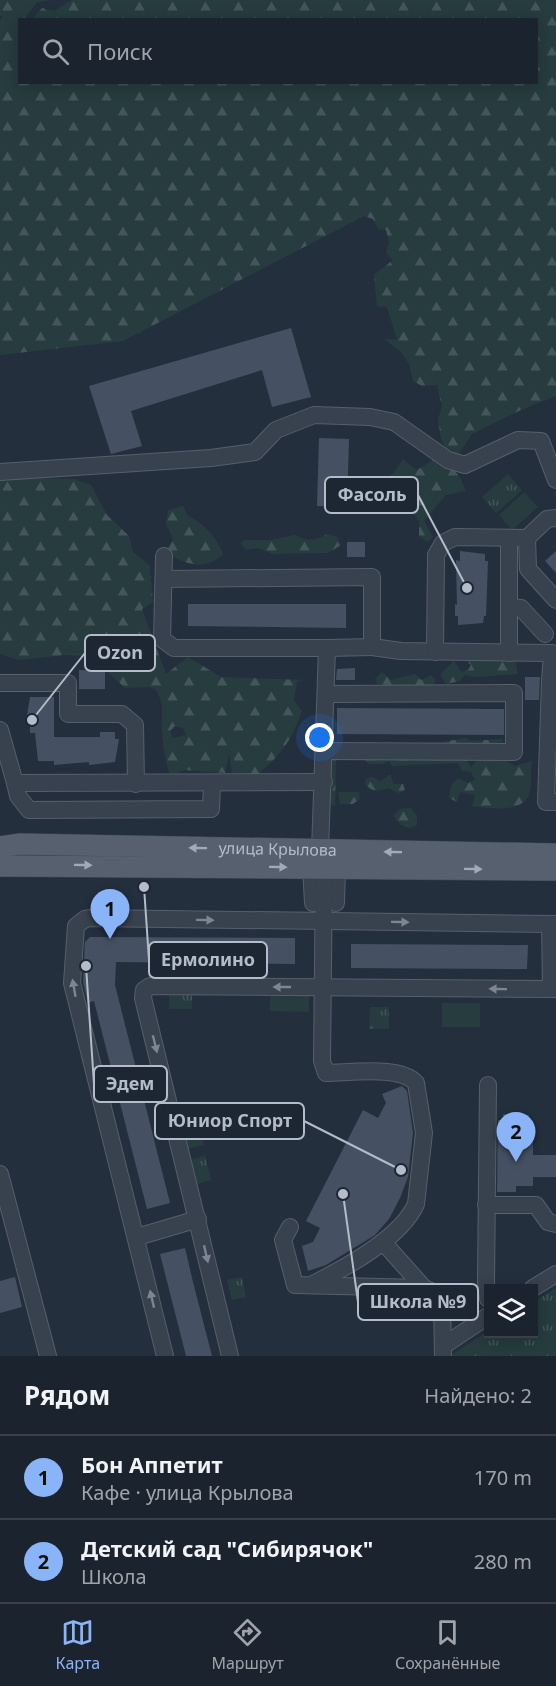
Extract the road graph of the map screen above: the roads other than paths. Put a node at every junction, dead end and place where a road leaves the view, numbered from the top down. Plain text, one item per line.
1 (0, 471) edge
2 (556, 480) edge
3 (556, 518) edge
4 (509, 538) junction
5 (527, 538) junction
6 (164, 556) dead end
7 (165, 579) junction
8 (556, 600) edge
9 (509, 607) junction
10 (545, 634) dead end
11 (372, 647) junction
12 (327, 648) junction
13 (435, 652) junction
14 (509, 653) junction
15 (554, 653) edge
16 (553, 681) edge
17 (0, 683) edge
18 (327, 694) junction
19 (0, 730) edge
20 (324, 751) junction
21 (324, 782) junction
22 (15, 783) junction
23 (212, 783) junction
24 (136, 784) junction
25 (556, 802) edge
26 (0, 847) edge
27 (556, 854) edge
28 (323, 863) junction
29 (0, 866) edge
30 (556, 870) edge
31 (313, 903) dead end
32 (336, 903) dead end
33 (324, 921) junction
34 (553, 924) edge
35 (323, 987) junction
36 (554, 989) edge
37 (488, 1085) dead end
38 (0, 1174) edge
39 (486, 1205) junction
40 (198, 1219) junction
41 (556, 1224) edge
42 (290, 1227) dead end
43 (137, 1237) junction
44 (383, 1242) junction
45 (556, 1274) edge
46 (313, 1284) junction
47 (489, 1284) edge
48 (538, 1285) edge
49 (424, 1288) junction
50 (484, 1320) edge
51 (443, 1351) edge
52 (48, 1356) edge
53 (165, 1356) edge
54 (230, 1356) edge

1 - 2 lane
3 - 5 lane
4 - 5 lane
4 - 9 lane
4 - 13 lane
5 - 8 lane
6 - 7 lane
7 - 11 lane
7 - 12 lane
9 - 10 lane
9 - 14 lane
11 - 12 lane
11 - 13 lane
12 - 18 lane
13 - 14 lane
14 - 15 lane
15 - 16 lane
16 - 25 lane
17 - 24 lane
18 - 20 lane
18 - 20 lane
19 - 22 lane
20 - 21 lane
21 - 23 lane
21 - 28 lane
22 - 23 lane
22 - 24 lane
23 - 24 lane
28 -> 26 main road, улица Крылова
27 -> 28 main road, улица Крылова
29 -> 28 main road, улица Крылова
28 -> 30 main road, улица Крылова
28 - 31 lane
28 - 32 lane
28 - 33 lane
33 -> 34 lane
33 - 35 lane
43 -> 33 lane
34 - 36 lane
36 -> 35 lane
35 -> 40 lane
35 - 44 lane
37 - 39 lane
38 - 52 lane
39 - 41 lane
39 - 47 lane
40 - 43 lane
40 -> 54 lane
42 - 46 lane
53 -> 43 lane
44 - 46 lane
44 - 49 lane
45 - 48 lane
46 - 49 lane
49 - 51 lane
50 - 51 lane

